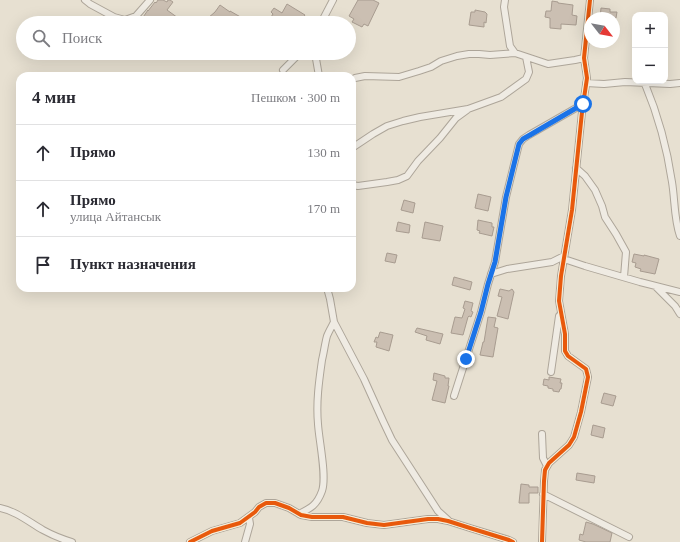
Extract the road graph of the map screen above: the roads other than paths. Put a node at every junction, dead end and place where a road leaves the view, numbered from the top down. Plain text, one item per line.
1 (85, 0) edge
2 (150, 0) edge
3 (333, 0) edge
4 (505, 0) edge
5 (590, 0) edge
6 (112, 16) edge
7 (136, 16) edge
8 (325, 16) edge
9 (515, 53) junction
10 (526, 57) junction
11 (584, 58) junction
12 (293, 60) edge
13 (316, 60) edge
14 (282, 70) dead end
15 (318, 72) edge
16 (356, 78) edge
17 (586, 83) junction
18 (632, 83) edge
19 (680, 83) edge
20 (645, 84) edge
21 (668, 84) edge
22 (583, 104) junction
23 (468, 109) junction
24 (356, 145) edge
25 (576, 168) junction
26 (356, 186) edge
27 (680, 236) edge
28 (564, 257) junction
29 (491, 274) junction
30 (624, 277) junction
31 (655, 286) junction
32 (327, 292) edge
33 (680, 292) edge
34 (560, 309) junction
35 (680, 314) edge
36 (334, 322) junction
37 (552, 372) dead end
38 (454, 396) dead end
39 (542, 434) dead end
40 (547, 466) junction
41 (544, 494) junction
42 (0, 508) edge
43 (299, 514) junction
44 (248, 518) junction
45 (448, 521) junction
46 (630, 537) dead end
47 (72, 542) edge
48 (190, 542) edge
49 (245, 542) edge
50 (513, 542) edge
51 (542, 542) edge

1 - 6 street
2 - 7 street
3 - 8 street
4 - 9 street
5 - 11 street
9 - 10 street
9 - 16 street
10 - 11 street
10 - 23 street
11 - 17 street
12 - 14 street
13 - 15 street
17 - 18 street
17 - 22 street
19 - 21 street
20 - 27 street
22 - 25 street
22 - 29 street
23 - 24 street
23 - 26 street
25 - 28 street
25 - 30 street
28 - 29 street
28 - 30 street
28 - 34 street
29 - 38 street
30 - 31 street
31 - 33 street
31 - 35 street
32 - 36 street
34 - 37 street
34 - 40 street
36 - 43 street
36 - 45 street
39 - 40 street
40 - 41 street
41 - 46 street
41 - 51 street
42 - 47 street
43 - 44 street
43 - 45 street
44 - 48 street
44 - 49 street
45 - 50 street

